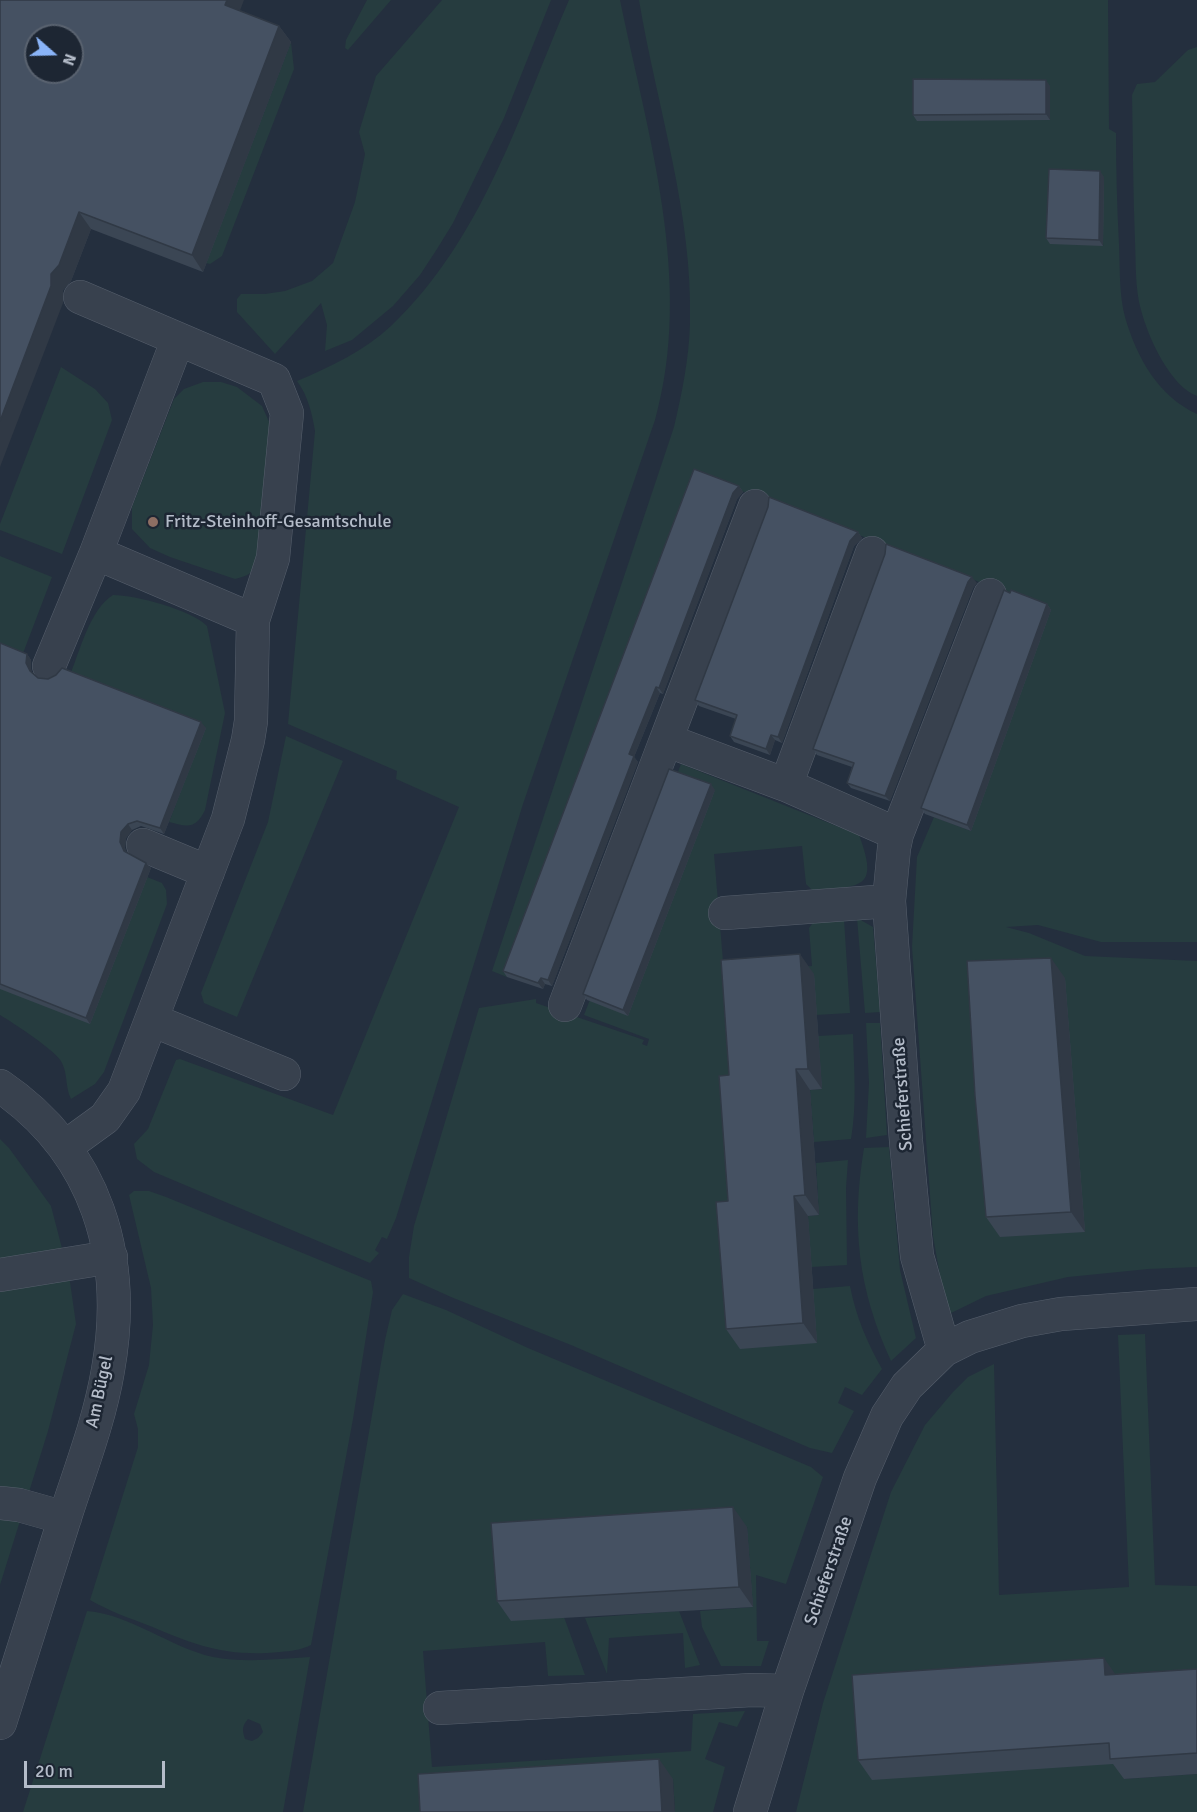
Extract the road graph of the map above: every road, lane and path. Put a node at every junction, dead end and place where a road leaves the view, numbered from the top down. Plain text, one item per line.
1 (80, 297) dead end
2 (178, 339) junction
3 (755, 506) dead end
4 (96, 553) junction
5 (872, 553) dead end
6 (990, 595) dead end
7 (253, 620) junction
8 (49, 666) dead end
9 (666, 740) junction
10 (786, 784) junction
11 (897, 834) junction
12 (143, 845) dead end
13 (208, 872) junction
14 (889, 901) junction
15 (725, 913) dead end
16 (565, 1005) dead end
17 (152, 1020) junction
18 (284, 1074) dead end
19 (0, 1086) edge
20 (65, 1147) junction
21 (111, 1257) junction
22 (0, 1275) edge
23 (1197, 1304) edge
24 (944, 1350) junction
25 (0, 1503) edge
26 (65, 1518) junction
27 (787, 1691) junction
28 (440, 1708) dead end
29 (0, 1724) edge
30 (750, 1812) edge

1 - 2 street
2 - 4 street
2 - 7 street
3 - 9 street
4 - 7 street
4 - 8 street
5 - 10 street
6 - 11 street, Schieferstraße
7 - 13 street
9 - 10 street
9 - 16 street
10 - 11 street
11 - 14 street, Schieferstraße
12 - 13 street
13 - 17 street
14 - 15 street
14 - 24 street, Schieferstraße
17 - 18 street
17 - 20 street
19 - 20 street, Am Bügel
20 - 21 street, Am Bügel
21 - 22 street
21 - 26 street, Am Bügel
23 - 24 street, Schieferstraße
24 - 27 street, Schieferstraße
25 - 26 street
26 - 29 street, Am Bügel
27 - 28 street
27 - 30 street, Schieferstraße

